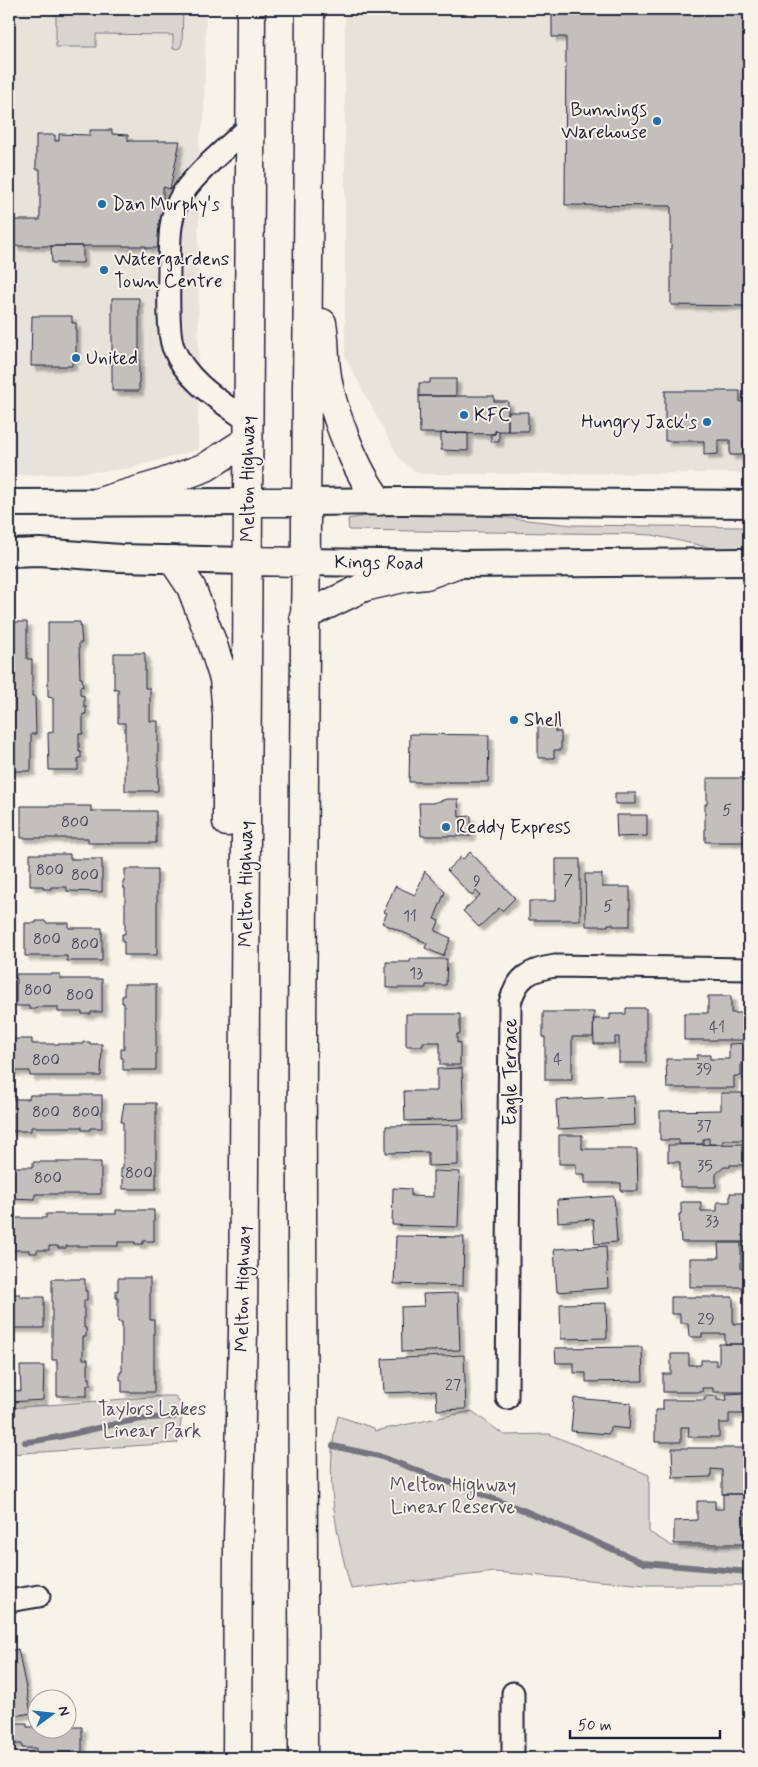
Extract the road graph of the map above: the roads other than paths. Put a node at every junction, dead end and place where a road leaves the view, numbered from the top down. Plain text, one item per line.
1 (251, 9) edge
2 (310, 9) edge
3 (250, 126) junction
4 (306, 243) junction
5 (248, 431) junction
6 (379, 501) junction
7 (99, 502) junction
8 (248, 502) junction
9 (305, 502) junction
10 (9, 503) edge
11 (567, 504) junction
12 (749, 504) edge
13 (749, 522) edge
14 (9, 553) edge
15 (173, 560) junction
16 (247, 561) junction
17 (304, 562) junction
18 (749, 562) edge
19 (456, 564) junction
20 (304, 616) junction
21 (749, 968) edge
22 (245, 1070) junction
23 (507, 1398) dead end
24 (39, 1596) dead end
25 (9, 1601) edge
26 (513, 1693) dead end
27 (237, 1758) edge
28 (303, 1758) edge
29 (513, 1758) edge

1 - 3 highway, Melton Highway
2 - 4 highway
3 - 5 highway, Melton Highway
3 - 5 street
4 - 6 highway
4 - 9 highway
5 - 7 highway
5 - 8 highway, Melton Highway
6 - 9 main road
6 - 11 main road
7 - 8 main road
7 - 10 main road
8 - 9 highway
8 - 16 highway, Melton Highway
9 - 17 highway
11 - 12 main road
11 - 13 main road
14 - 15 main road, Kings Road
15 - 16 main road, Kings Road
15 - 22 highway
16 - 17 highway, Kings Road
16 - 22 highway, Melton Highway
17 - 19 main road, Kings Road
17 - 20 highway
18 - 19 main road, Kings Road
19 - 20 highway
20 - 28 highway
21 - 23 street, Eagle Terrace
22 - 27 highway, Melton Highway
24 - 25 street
26 - 29 street

